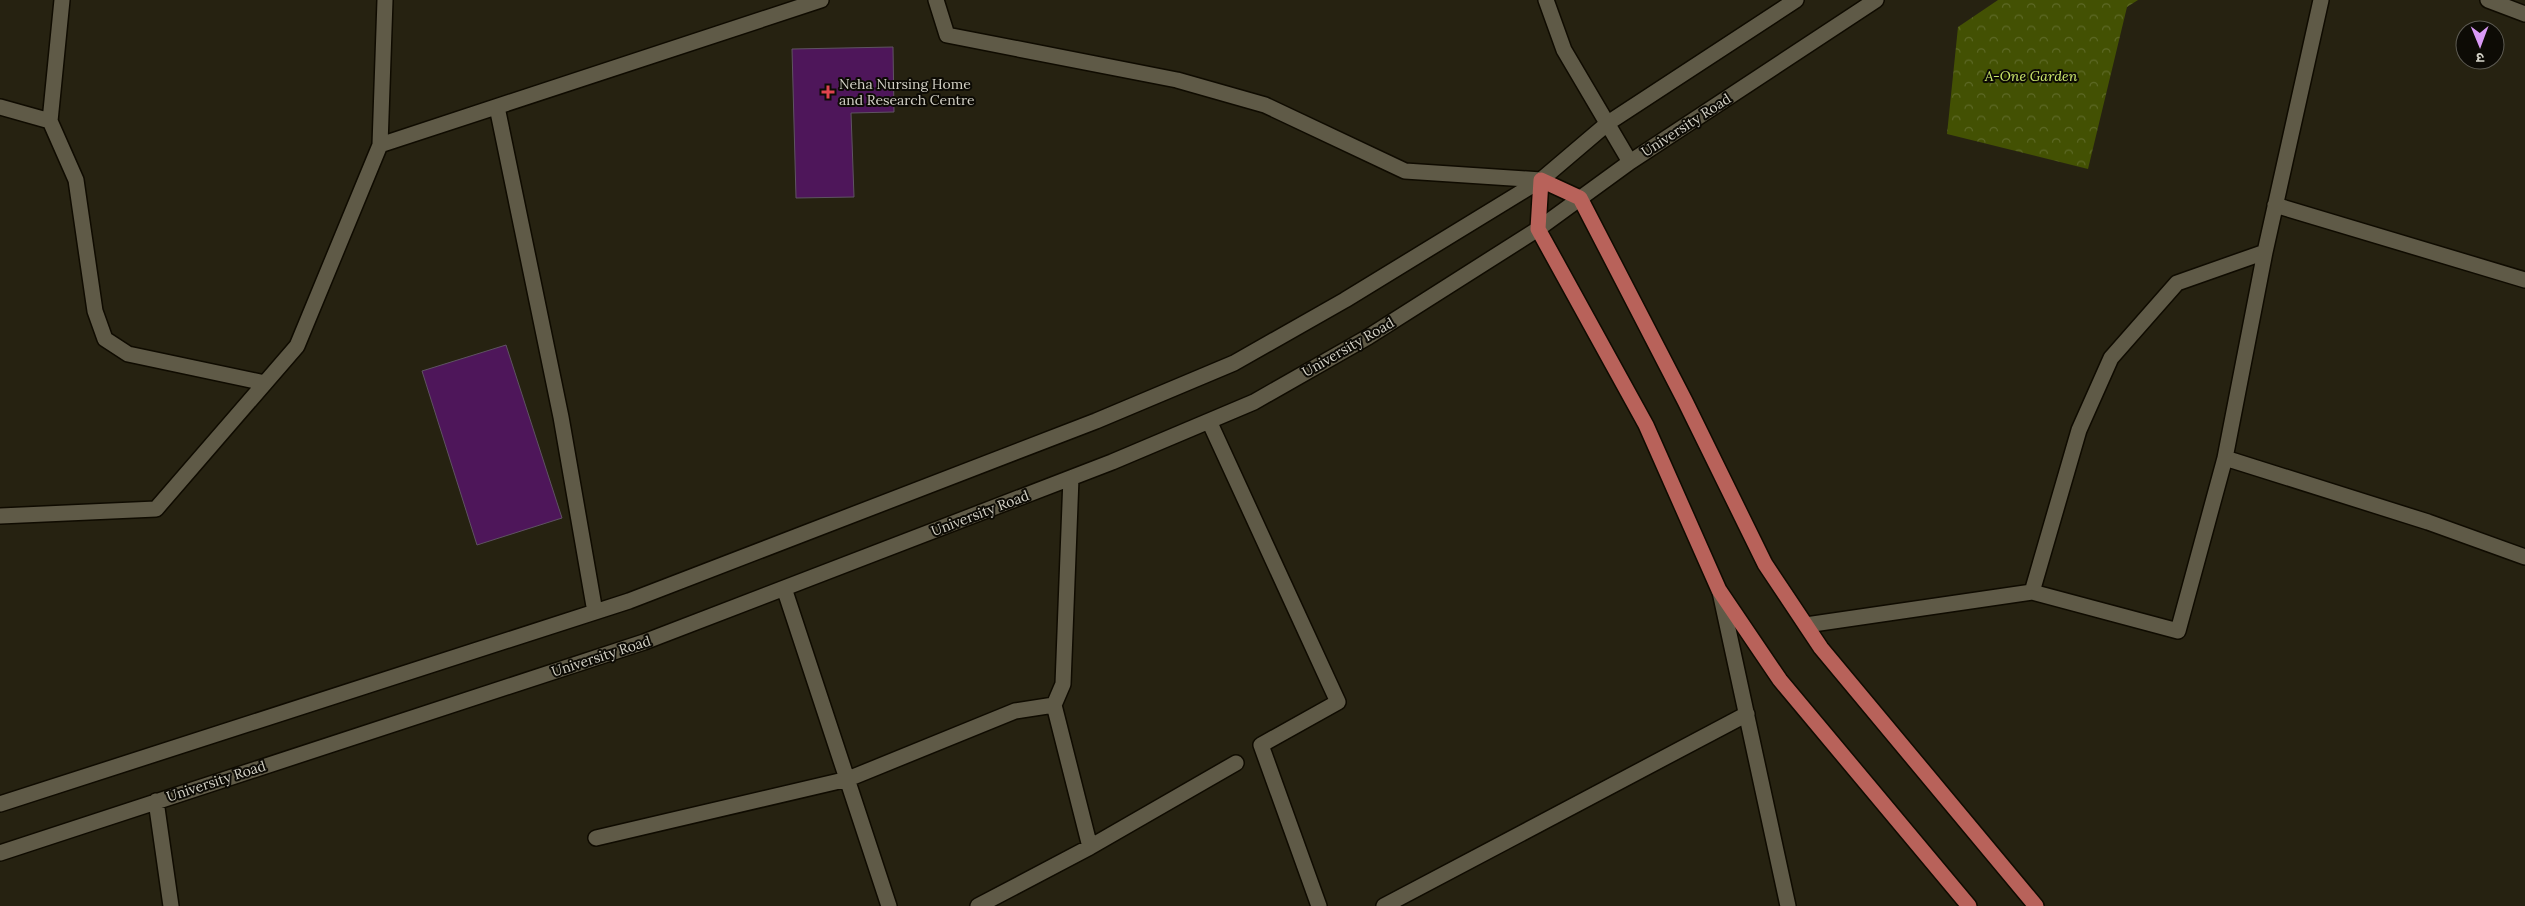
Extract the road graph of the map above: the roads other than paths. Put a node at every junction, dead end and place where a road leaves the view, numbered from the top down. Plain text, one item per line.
1 (62, 0) edge
2 (385, 0) edge
3 (822, 0) edge
4 (936, 0) edge
5 (1546, 0) edge
6 (1796, 0) edge
7 (1876, 0) edge
8 (2321, 0) edge
9 (2488, 0) edge
10 (2525, 14) edge
11 (497, 106) junction
12 (0, 107) edge
13 (50, 121) junction
14 (1608, 123) junction
15 (380, 145) junction
16 (1630, 162) junction
17 (1540, 180) junction
18 (1580, 198) junction
19 (2275, 205) junction
20 (1538, 229) junction
21 (2265, 252) junction
22 (2525, 280) edge
23 (265, 383) junction
24 (1210, 421) junction
25 (2225, 458) junction
26 (1071, 478) junction
27 (0, 516) edge
28 (2525, 557) edge
29 (784, 588) junction
30 (1720, 590) junction
31 (2032, 592) junction
32 (595, 612) junction
33 (1806, 625) junction
34 (1054, 705) junction
35 (1747, 714) junction
36 (1236, 764) dead end
37 (848, 779) junction
38 (156, 801) junction
39 (0, 804) edge
40 (596, 838) dead end
41 (1090, 847) junction
42 (0, 853) edge
43 (170, 906) edge
44 (889, 906) edge
45 (978, 906) edge
46 (1318, 906) edge
47 (1384, 906) edge
48 (1788, 906) edge
49 (1969, 906) edge
50 (2036, 906) edge

1 - 13 street
2 - 15 street
3 - 11 street
4 - 17 street
5 - 14 street
6 - 14 street
7 - 16 street, University Road
8 - 19 street
9 - 10 street
11 - 15 street
11 - 32 street
12 - 13 street
13 - 23 street
14 - 16 street
14 - 17 street
15 - 23 street
16 - 18 street, University Road
17 - 18 main road
17 - 20 main road
17 - 32 street
18 - 20 street, University Road
18 - 33 main road
19 - 21 street
19 - 22 street
20 - 24 street, University Road
20 - 30 main road
21 - 25 street
21 - 31 street
23 - 27 street
24 - 26 street, University Road
24 - 46 street
25 - 28 street
25 - 31 street
26 - 29 street, University Road
26 - 34 street
29 - 37 street
29 - 38 street, University Road
30 - 35 street
30 - 49 main road
31 - 33 street
32 - 39 street
33 - 50 main road
34 - 37 street
34 - 41 street
35 - 47 street
35 - 48 street
36 - 41 street
37 - 40 street
37 - 44 street
38 - 42 street, University Road
38 - 43 street
41 - 45 street

